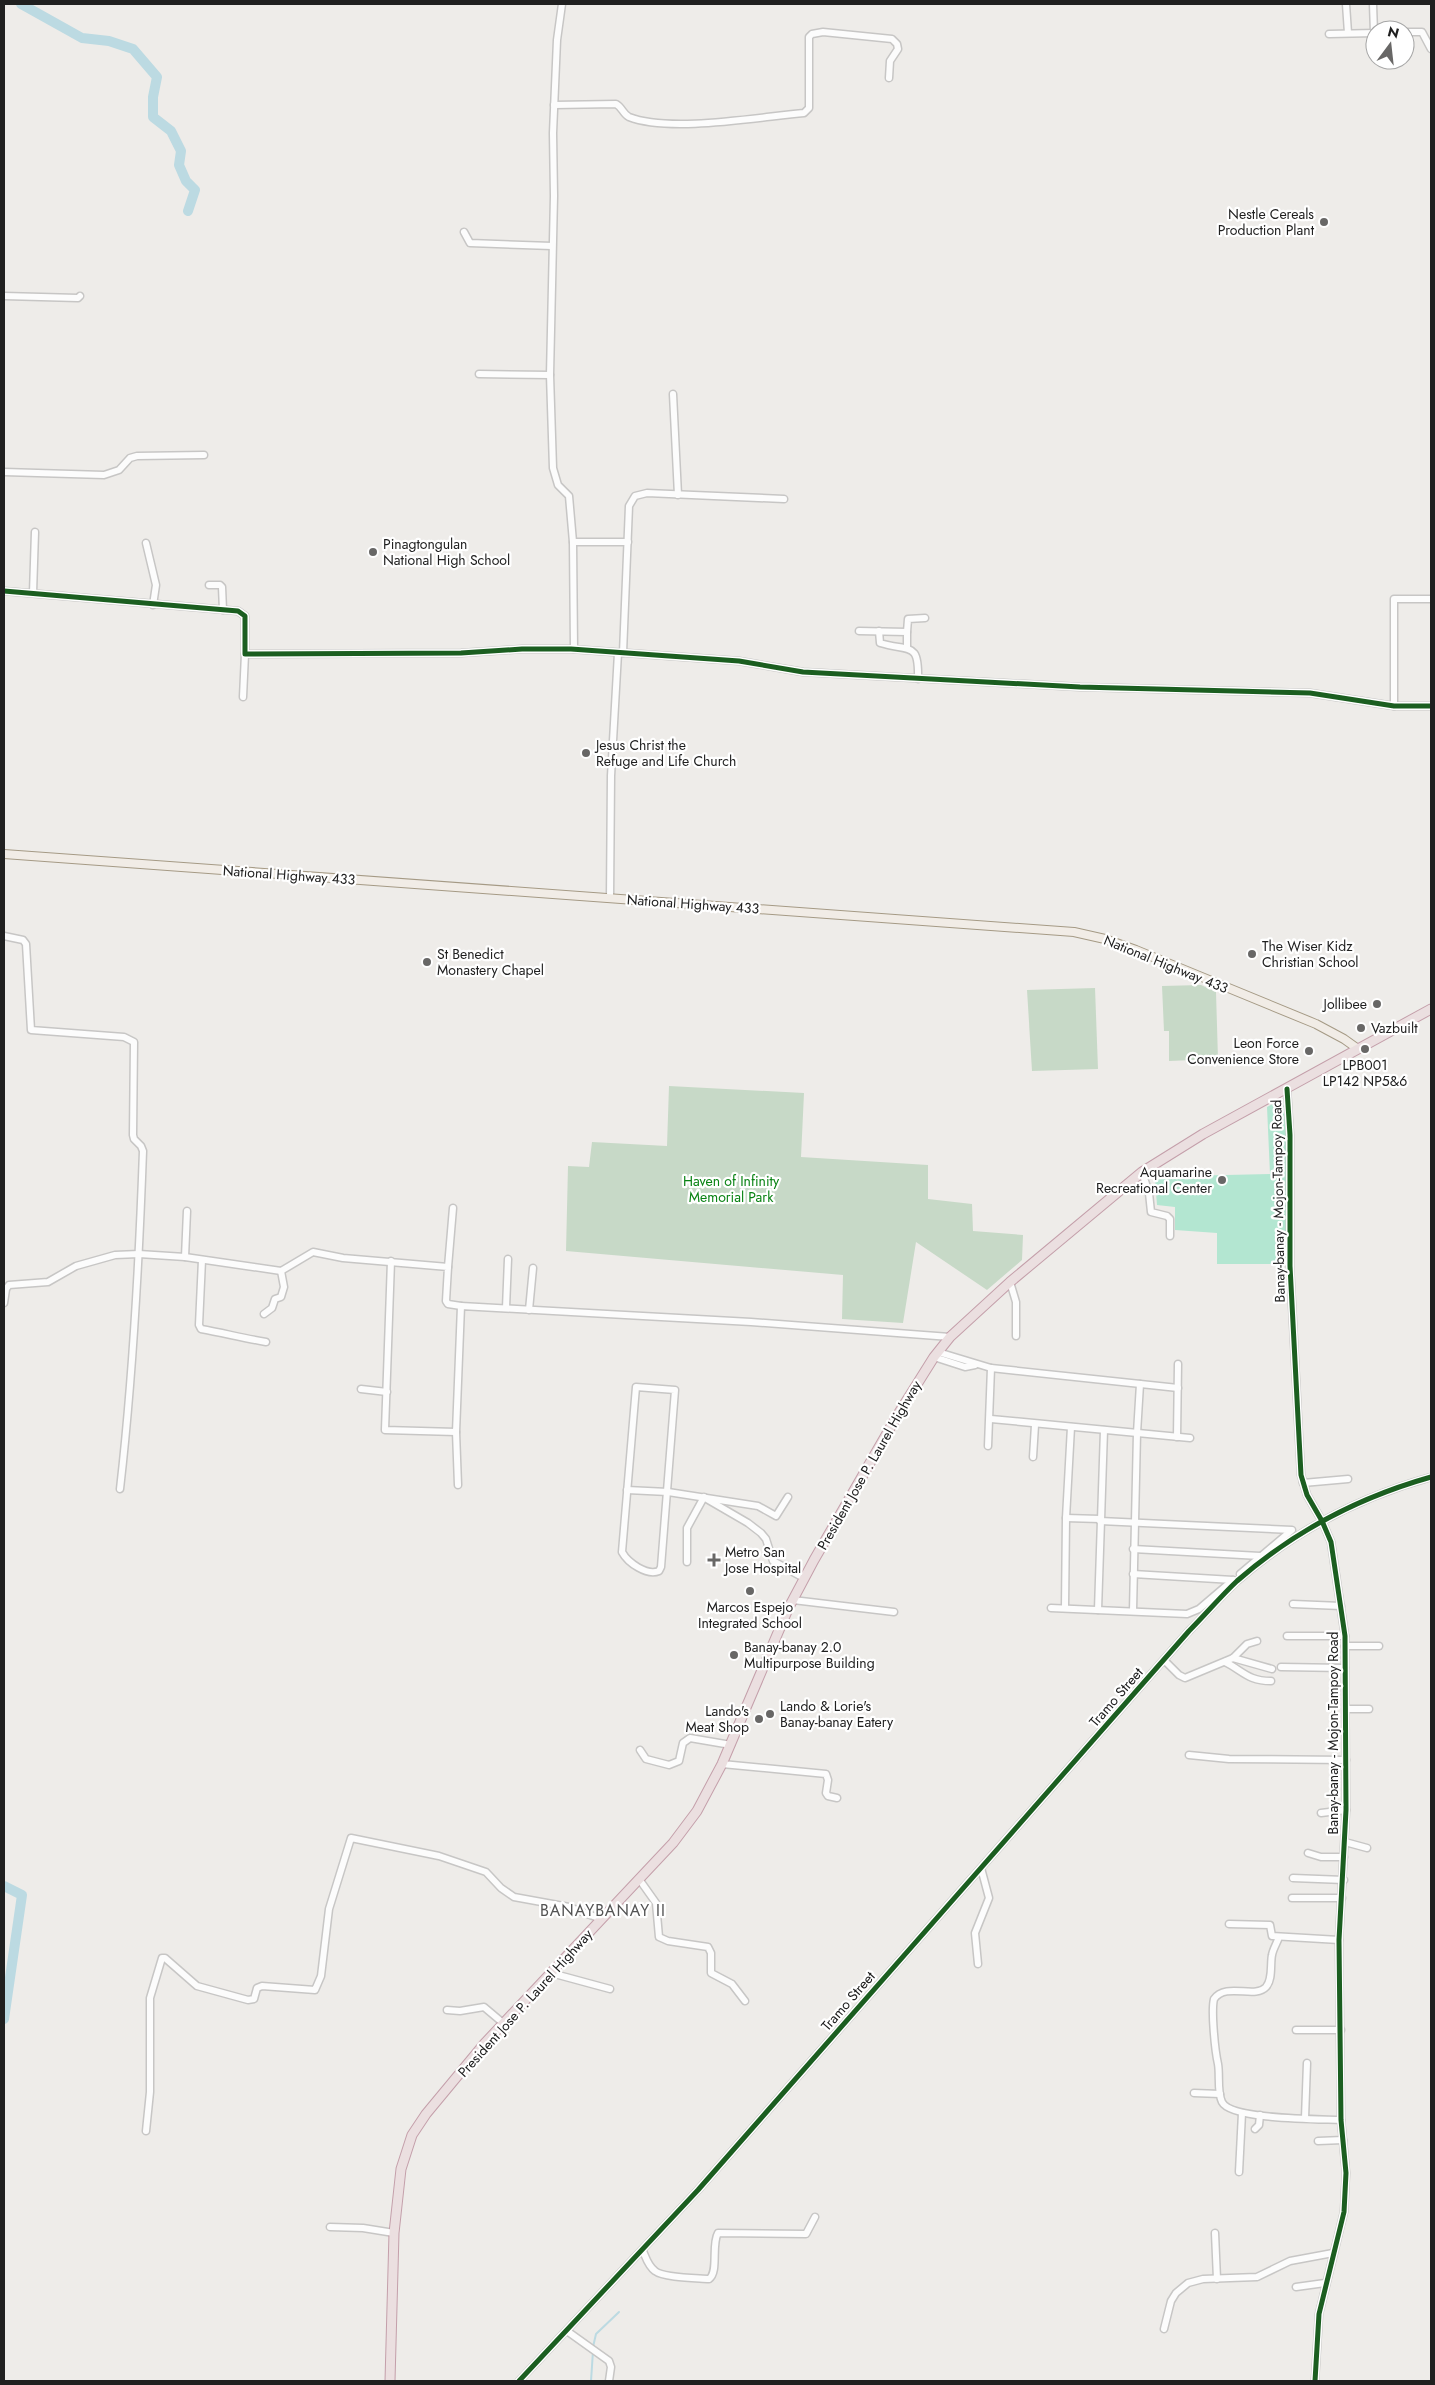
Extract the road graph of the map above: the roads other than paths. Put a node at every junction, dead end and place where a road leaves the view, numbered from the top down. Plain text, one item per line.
1 (562, 4) edge
2 (1346, 4) edge
3 (1372, 4) edge
4 (1373, 20) edge
5 (1415, 32) edge
6 (1348, 33) junction
7 (1365, 33) edge
8 (1329, 34) dead end
9 (1429, 40) edge
10 (1431, 49) edge
11 (889, 78) dead end
12 (554, 105) junction
13 (464, 232) dead end
14 (552, 246) junction
15 (4, 296) edge
16 (80, 296) dead end
17 (479, 374) dead end
18 (550, 375) junction
19 (673, 394) dead end
20 (204, 455) dead end
21 (4, 472) edge
22 (678, 495) junction
23 (784, 499) dead end
24 (35, 532) dead end
25 (573, 542) junction
26 (628, 542) junction
27 (146, 543) dead end
28 (209, 585) dead end
29 (4, 591) edge
30 (33, 593) junction
31 (1431, 599) edge
32 (153, 605) junction
33 (223, 610) junction
34 (925, 618) dead end
35 (859, 631) dead end
36 (879, 631) junction
37 (907, 632) junction
38 (907, 648) junction
39 (574, 650) junction
40 (620, 653) junction
41 (245, 654) junction
42 (918, 679) junction
43 (244, 697) dead end
44 (1394, 706) junction
45 (1431, 706) edge
46 (4, 854) edge
47 (610, 898) junction
48 (4, 936) edge
49 (1431, 1010) edge
50 (1358, 1050) junction
51 (1287, 1089) junction
52 (1142, 1172) junction
53 (453, 1208) dead end
54 (187, 1211) dead end
55 (1170, 1236) dead end
56 (139, 1254) junction
57 (185, 1257) junction
58 (508, 1259) dead end
59 (202, 1260) junction
60 (391, 1262) junction
61 (448, 1266) junction
62 (533, 1268) dead end
63 (281, 1271) junction
64 (1010, 1282) junction
65 (4, 1303) edge
66 (461, 1306) junction
67 (506, 1308) junction
68 (529, 1310) junction
69 (264, 1314) dead end
70 (1016, 1336) dead end
71 (950, 1337) junction
72 (266, 1342) dead end
73 (936, 1354) junction
74 (1178, 1364) dead end
75 (991, 1368) junction
76 (1140, 1384) junction
77 (1178, 1388) junction
78 (361, 1389) dead end
79 (387, 1392) junction
80 (991, 1419) junction
81 (1035, 1424) junction
82 (1071, 1427) junction
83 (1104, 1430) junction
84 (456, 1432) junction
85 (1137, 1433) junction
86 (1177, 1437) junction
87 (1190, 1438) dead end
88 (988, 1446) dead end
89 (1032, 1457) dead end
90 (1431, 1477) edge
91 (1348, 1479) dead end
92 (1303, 1483) junction
93 (458, 1485) dead end
94 (120, 1489) dead end
95 (627, 1490) junction
96 (668, 1492) junction
97 (704, 1497) junction
98 (788, 1497) dead end
99 (1066, 1518) junction
100 (1100, 1520) junction
101 (1322, 1521) junction
102 (1134, 1522) junction
103 (1133, 1549) junction
104 (1260, 1556) junction
105 (687, 1562) dead end
106 (1133, 1574) junction
107 (804, 1578) junction
108 (1233, 1580) junction
109 (792, 1600) junction
110 (1293, 1604) dead end
111 (1341, 1606) junction
112 (1051, 1608) dead end
113 (1065, 1608) junction
114 (1098, 1610) junction
115 (1133, 1611) junction
116 (894, 1612) dead end
117 (1286, 1636) dead end
118 (1345, 1636) junction
119 (1257, 1641) dead end
120 (1345, 1646) junction
121 (1379, 1646) dead end
122 (1233, 1658) junction
123 (1164, 1660) junction
124 (1225, 1662) junction
125 (1281, 1667) dead end
126 (1346, 1668) junction
127 (1272, 1670) dead end
128 (1271, 1681) dead end
129 (1346, 1709) junction
130 (1369, 1709) dead end
131 (731, 1745) junction
132 (640, 1750) dead end
133 (1189, 1754) dead end
134 (1346, 1760) junction
135 (722, 1764) junction
136 (837, 1798) dead end
137 (1346, 1810) junction
138 (1322, 1813) dead end
139 (1345, 1842) junction
140 (1367, 1848) dead end
141 (1308, 1853) dead end
142 (1344, 1857) junction
143 (981, 1868) junction
144 (639, 1878) junction
145 (1293, 1878) dead end
146 (1344, 1880) junction
147 (1292, 1898) dead end
148 (1342, 1898) junction
149 (601, 1919) junction
150 (1229, 1924) dead end
151 (1279, 1937) junction
152 (1339, 1940) junction
153 (978, 1964) dead end
154 (551, 1972) junction
155 (610, 1989) dead end
156 (745, 2001) dead end
157 (447, 2010) dead end
158 (503, 2024) junction
159 (1296, 2030) dead end
160 (1341, 2030) junction
161 (1307, 2063) dead end
162 (1194, 2093) dead end
163 (1220, 2094) junction
164 (1242, 2113) junction
165 (1260, 2115) junction
166 (1306, 2118) junction
167 (1341, 2120) junction
168 (1255, 2129) dead end
169 (146, 2131) dead end
170 (1343, 2140) junction
171 (1318, 2141) dead end
172 (1239, 2172) dead end
173 (815, 2217) dead end
174 (330, 2227) dead end
175 (394, 2233) junction
176 (1215, 2233) dead end
177 (643, 2250) junction
178 (1333, 2253) junction
179 (1217, 2279) junction
180 (1325, 2283) junction
181 (1296, 2287) dead end
182 (1164, 2329) dead end
183 (568, 2331) junction
184 (390, 2381) edge
185 (519, 2381) edge
186 (609, 2381) edge
187 (1315, 2381) edge

1 - 12 street
2 - 6 street
3 - 4 street
5 - 9 street
6 - 7 street
6 - 8 street
9 - 10 street
11 - 12 street
12 - 14 street
13 - 14 street
14 - 18 street
15 - 16 street
17 - 18 street
18 - 25 street
19 - 22 street
20 - 21 street
22 - 23 street
22 - 26 street
24 - 30 street
25 - 26 street
25 - 39 street
26 - 40 street
27 - 32 street
28 - 33 street
29 - 30 street
30 - 32 street
31 - 44 street
32 - 33 street
33 - 41 street
34 - 37 street
35 - 36 street
36 - 37 street
36 - 38 street
37 - 38 street
38 - 42 street
39 - 40 street
39 - 41 street
40 - 42 street
40 - 47 street
41 - 43 street
42 - 44 street
44 - 45 street
46 - 47 main road, National Highway 433
47 - 50 main road, National Highway 433
48 - 56 street
49 - 50 highway, President Jose P. Laurel Highway
50 - 51 highway, President Jose P. Laurel Highway
51 - 52 highway, President Jose P. Laurel Highway
51 - 92 street, Banay-banay - Mojon-Tampoy Road
52 - 55 street
52 - 64 highway, President Jose P. Laurel Highway
53 - 61 street
54 - 57 street
56 - 57 street
56 - 65 street
56 - 94 street
57 - 59 street
58 - 67 street
59 - 63 street
59 - 72 street
60 - 61 street
60 - 63 street
60 - 79 street
61 - 66 street
62 - 68 street
63 - 69 street
64 - 70 street
64 - 71 highway, President Jose P. Laurel Highway
66 - 67 street
66 - 84 street
67 - 68 street
68 - 71 street
71 - 73 highway, President Jose P. Laurel Highway
73 - 75 street
73 - 107 highway, President Jose P. Laurel Highway
74 - 77 street
75 - 76 street
75 - 80 street
76 - 77 street
76 - 85 street
77 - 86 street
78 - 79 street
79 - 84 street
80 - 81 street
80 - 88 street
81 - 82 street
81 - 89 street
82 - 83 street
82 - 99 street
83 - 85 street
83 - 100 street
84 - 93 street
85 - 86 street
85 - 102 street
86 - 87 street
90 - 101 street, Tramo Street
91 - 92 street
92 - 101 street, Banay-banay - Mojon-Tampoy Road
95 - 96 street
95 - 96 street
95 - 96 street
96 - 97 street
97 - 98 street
97 - 105 street
97 - 107 street
99 - 100 street
99 - 113 street
100 - 102 street
100 - 114 street
101 - 111 street, Banay-banay - Mojon-Tampoy Road
101 - 123 street, Tramo Street
102 - 103 street
102 - 104 street
103 - 104 street
103 - 106 street
104 - 108 street
106 - 108 street
106 - 115 street
107 - 109 highway, President Jose P. Laurel Highway
108 - 115 street
109 - 116 street
109 - 131 highway, President Jose P. Laurel Highway
110 - 111 street
111 - 118 street, Banay-banay - Mojon-Tampoy Road
112 - 113 street
113 - 114 street
114 - 115 street
117 - 118 street
118 - 120 street, Banay-banay - Mojon-Tampoy Road
119 - 122 street
120 - 121 street
120 - 126 street, Banay-banay - Mojon-Tampoy Road
122 - 124 street
122 - 127 street
123 - 124 street
123 - 143 street, Tramo Street
124 - 128 street
125 - 126 street
126 - 129 street, Banay-banay - Mojon-Tampoy Road
129 - 130 street
129 - 134 street, Banay-banay - Mojon-Tampoy Road
131 - 132 street
131 - 135 highway, President Jose P. Laurel Highway
133 - 134 street
134 - 137 street, Banay-banay - Mojon-Tampoy Road
135 - 136 street
135 - 144 highway, President Jose P. Laurel Highway
137 - 138 street
137 - 139 street, Banay-banay - Mojon-Tampoy Road
139 - 140 street
139 - 142 street, Banay-banay - Mojon-Tampoy Road
141 - 142 street
142 - 146 street, Banay-banay - Mojon-Tampoy Road
143 - 153 street
143 - 177 street, Tramo Street
144 - 149 highway, President Jose P. Laurel Highway
144 - 156 street
145 - 146 street
146 - 148 street, Banay-banay - Mojon-Tampoy Road
147 - 148 street
148 - 152 street, Banay-banay - Mojon-Tampoy Road
149 - 154 highway, President Jose P. Laurel Highway
149 - 169 street
150 - 151 street
151 - 152 street
151 - 163 street
152 - 160 street, Banay-banay - Mojon-Tampoy Road
154 - 155 street
154 - 158 highway, President Jose P. Laurel Highway
157 - 158 street
158 - 175 highway, President Jose P. Laurel Highway
159 - 160 street
160 - 167 street, Banay-banay - Mojon-Tampoy Road
161 - 166 street
162 - 163 street
163 - 164 street
164 - 165 street
164 - 172 street
165 - 166 street
165 - 168 street
166 - 167 street
167 - 170 street, Banay-banay - Mojon-Tampoy Road
170 - 171 street
170 - 178 street, Banay-banay - Mojon-Tampoy Road
173 - 177 street
174 - 175 street
175 - 184 highway, President Jose P. Laurel Highway
176 - 179 street
177 - 183 street, Tramo Street
178 - 179 street
178 - 180 street, Banay-banay - Mojon-Tampoy Road
179 - 182 street
180 - 181 street
180 - 187 street, Banay-banay - Mojon-Tampoy Road
183 - 185 street, Tramo Street
183 - 186 street

